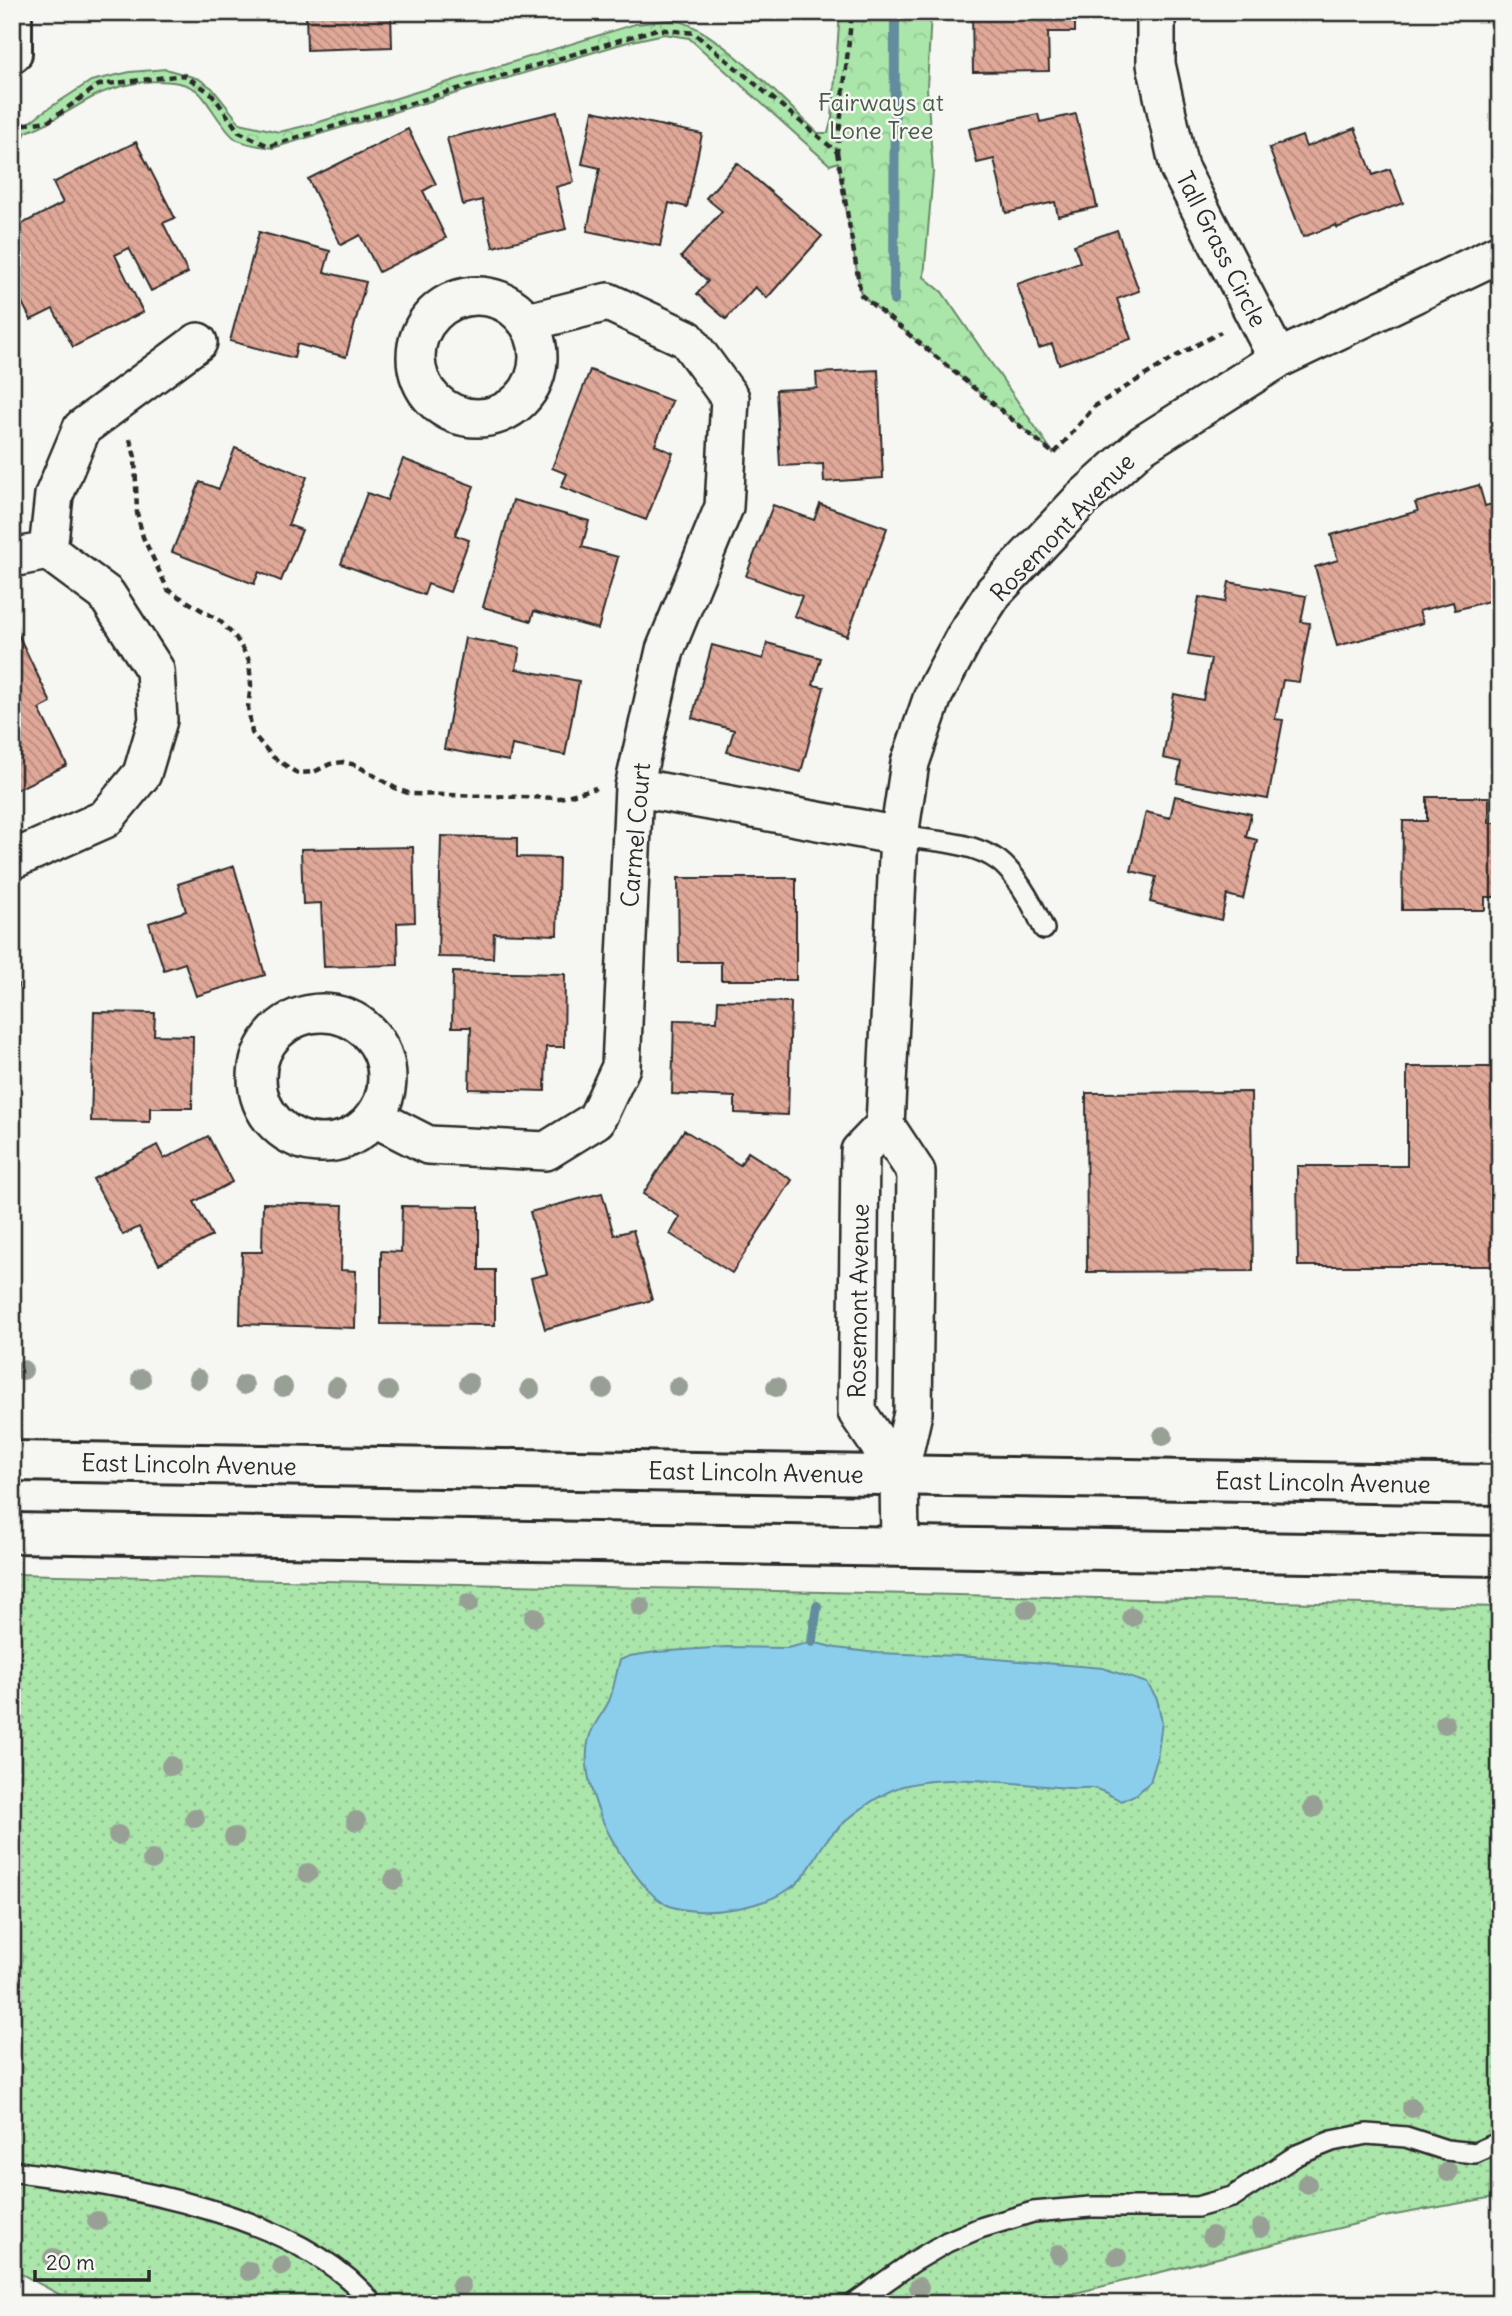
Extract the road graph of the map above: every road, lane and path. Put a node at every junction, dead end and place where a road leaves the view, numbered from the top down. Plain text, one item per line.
1 (12, 12) edge
2 (852, 12) edge
3 (1156, 12) edge
4 (12, 53) edge
5 (12, 126) edge
6 (836, 152) junction
7 (1500, 253) edge
8 (1255, 314) junction
9 (528, 322) dead end
10 (198, 342) dead end
11 (1278, 359) junction
12 (119, 401) junction
13 (48, 551) junction
14 (12, 558) edge
15 (634, 787) junction
16 (899, 836) junction
17 (12, 860) edge
18 (1044, 929) dead end
19 (375, 1118) dead end
20 (885, 1125) junction
21 (12, 1461) edge
22 (899, 1474) junction
23 (1500, 1485) edge
24 (12, 1534) edge
25 (900, 1546) junction
26 (1500, 1556) edge
27 (1500, 2142) edge
28 (12, 2171) edge
29 (373, 2304) edge
30 (853, 2304) edge

1 - 4 main road
2 - 6 path
3 - 8 street, Tall Grass Circle
5 - 6 path
6 - 8 path
7 - 11 street, Rosemont Avenue
8 - 11 street, Tall Grass Circle
9 - 15 street, Carmel Court
10 - 12 street
11 - 16 street, Rosemont Avenue
12 - 13 street
12 - 15 path
13 - 14 street
13 - 17 street
15 - 16 street
15 - 19 street, Carmel Court
16 - 18 lane
16 - 20 street, Rosemont Avenue
20 - 22 street
20 - 22 street, Rosemont Avenue
21 - 22 main road, East Lincoln Avenue
22 - 23 main road, East Lincoln Avenue
22 - 25 street
24 - 25 main road
25 - 26 main road
27 - 30 lane
28 - 29 lane

